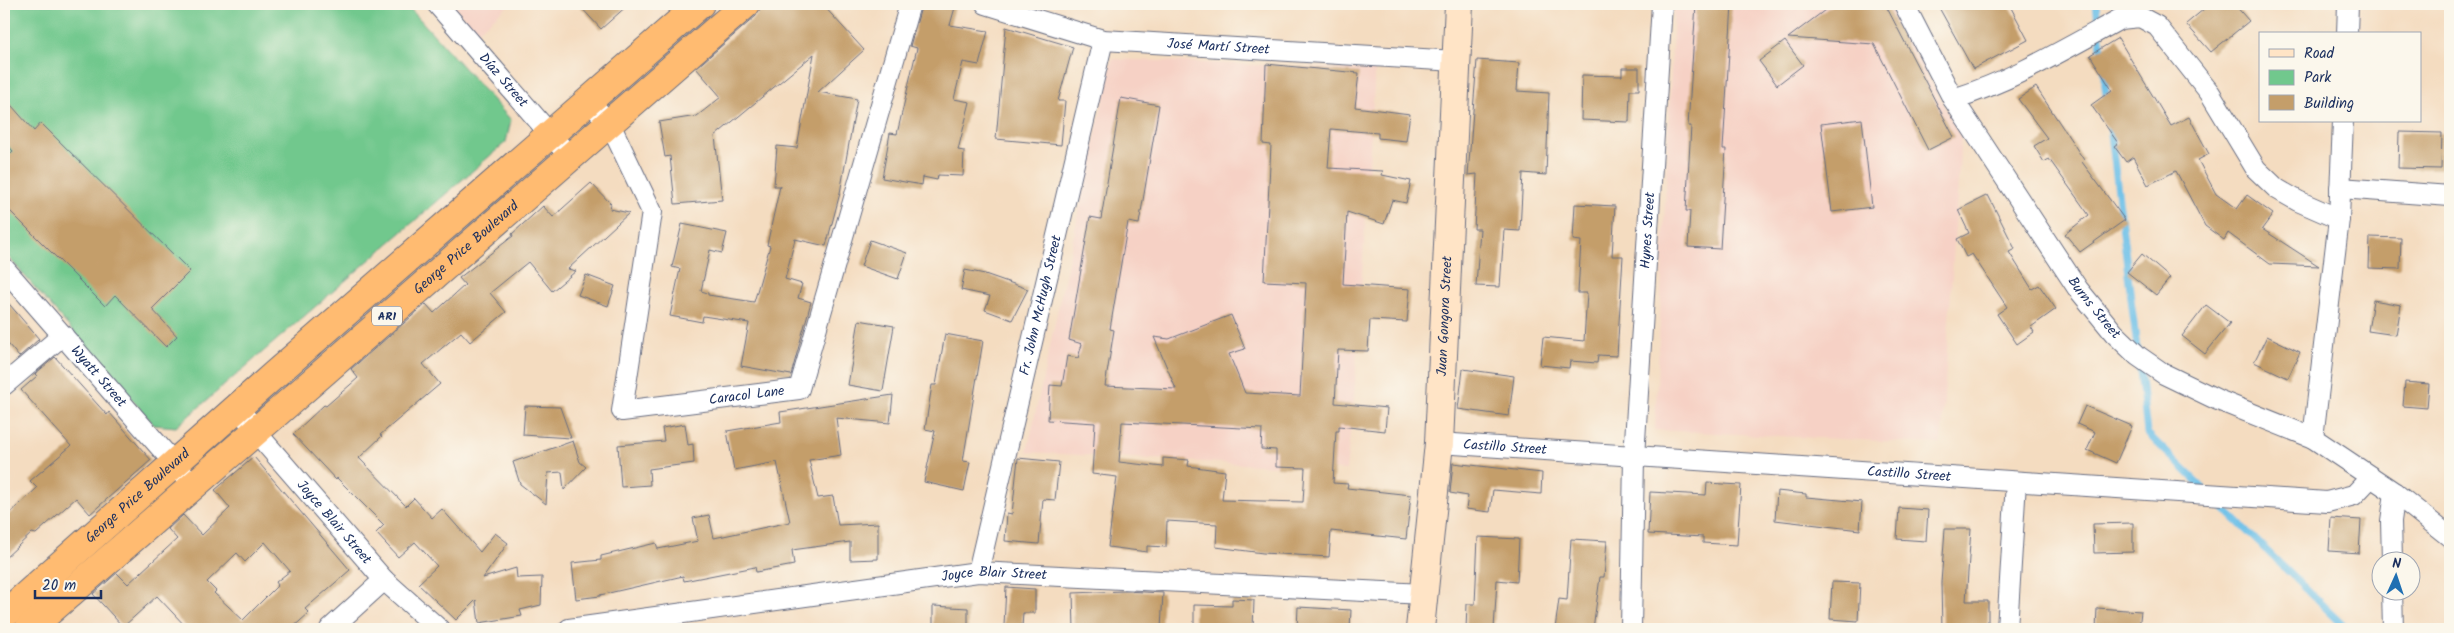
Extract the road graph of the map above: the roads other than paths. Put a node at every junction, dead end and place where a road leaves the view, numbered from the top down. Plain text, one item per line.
1 (437, 4) edge
2 (700, 4) edge
3 (746, 4) edge
4 (910, 4) edge
5 (986, 4) edge
6 (1459, 4) edge
7 (1662, 4) edge
8 (1904, 4) edge
9 (2348, 4) edge
10 (2347, 32) edge
11 (1104, 40) junction
12 (1456, 61) junction
13 (1953, 99) junction
14 (589, 102) junction
15 (609, 122) junction
16 (2343, 122) edge
17 (550, 134) junction
18 (570, 157) junction
19 (2340, 188) junction
20 (2450, 196) edge
21 (2339, 219) junction
22 (4, 268) edge
23 (63, 335) junction
24 (4, 385) edge
25 (238, 406) junction
26 (255, 430) junction
27 (2313, 438) junction
28 (1439, 443) junction
29 (1634, 457) junction
30 (174, 462) junction
31 (2371, 477) junction
32 (2016, 482) junction
33 (193, 485) junction
34 (2395, 493) junction
35 (2450, 537) edge
36 (2392, 550) edge
37 (978, 572) junction
38 (384, 580) junction
39 (1424, 594) junction
40 (2392, 600) edge
41 (4, 615) edge
42 (29, 629) edge
43 (330, 629) edge
44 (439, 629) edge
45 (568, 629) edge
46 (1420, 629) edge
47 (1631, 629) edge
48 (2007, 629) edge
49 (2393, 629) edge

1 - 17 street, Díaz Street
2 - 14 highway, George Price Boulevard / AR1
3 - 15 highway, George Price Boulevard / AR1
4 - 15 street, Caracol Lane
5 - 11 street, José Martí Street
6 - 12 street, Juan Gongora Street
7 - 29 street, Hynes Street
8 - 13 street, Burns Street
9 - 10 street
11 - 12 street, José Martí Street
11 - 37 street, Fr. John McHugh Street
12 - 28 street, Juan Gongora Street
13 - 21 street
13 - 27 street, Burns Street
14 - 15 street, Caracol Lane
14 - 17 highway, George Price Boulevard / AR1
15 - 18 highway, George Price Boulevard / AR1
16 - 19 street
17 - 18 street, Díaz Street
17 - 25 highway, George Price Boulevard / AR1
18 - 26 highway, George Price Boulevard / AR1
19 - 20 street
19 - 21 street
21 - 27 street
22 - 23 street, Wyatt Street
23 - 24 street
23 - 30 street, Wyatt Street
25 - 26 street, Joyce Blair Street
25 - 30 highway, George Price Boulevard / AR1
26 - 33 highway, George Price Boulevard / AR1
26 - 38 street, Joyce Blair Street
27 - 31 street, Burns Street
28 - 29 street, Castillo Street
28 - 39 street, Juan Gongora Street
29 - 32 street, Castillo Street
29 - 47 street, Hynes Street
30 - 33 street, Wyatt Street
30 - 41 highway, George Price Boulevard / AR1
31 - 32 street, Castillo Street
31 - 34 street, Burns Street
32 - 48 street
33 - 42 highway, George Price Boulevard / AR1
34 - 35 street, Burns Street
34 - 36 street
37 - 39 street, Joyce Blair Street
37 - 45 street, Joyce Blair Street
38 - 43 street
38 - 44 street, Joyce Blair Street
39 - 46 street, Juan Gongora Street
40 - 49 street

